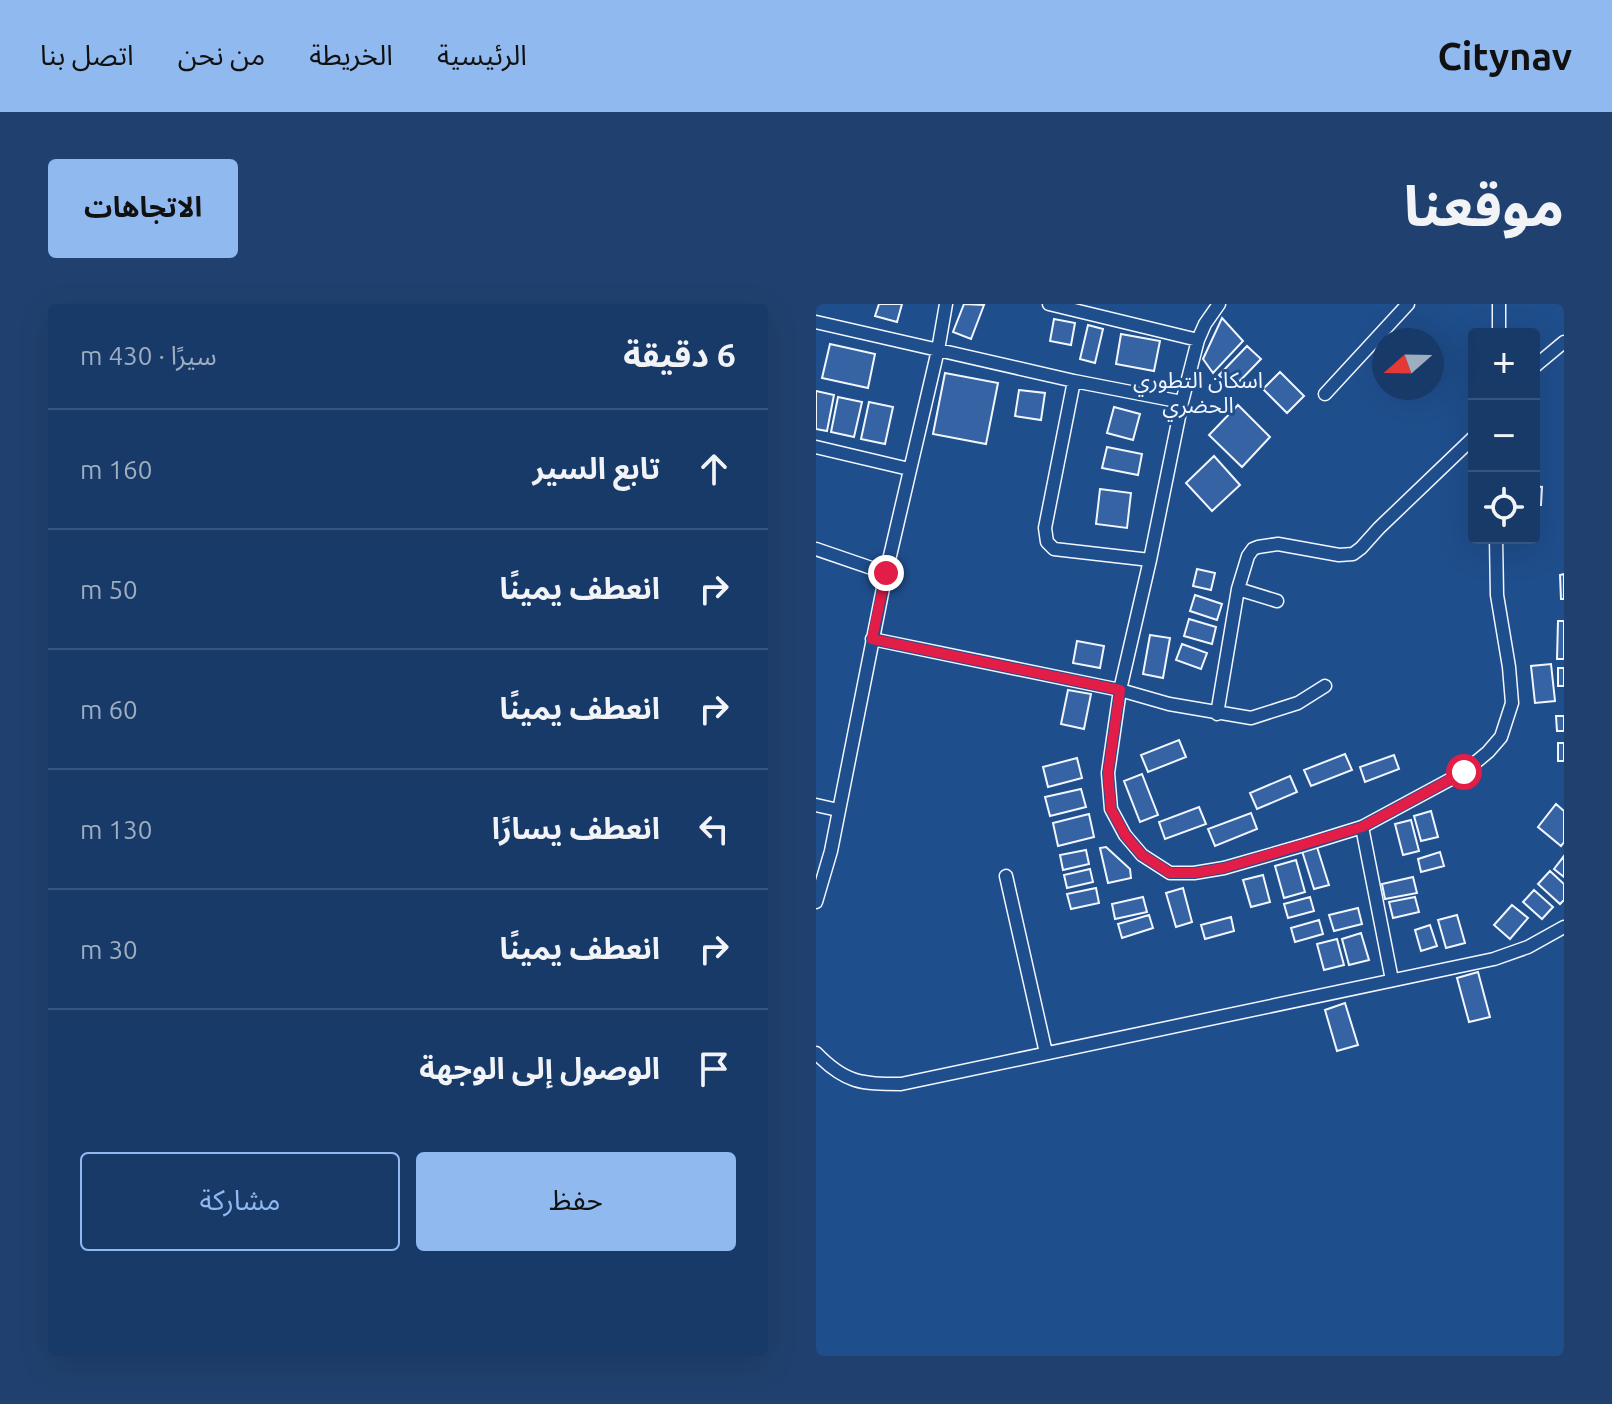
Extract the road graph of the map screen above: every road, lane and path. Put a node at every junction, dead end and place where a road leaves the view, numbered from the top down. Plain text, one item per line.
1 (946, 304) edge
2 (1049, 304) edge
3 (1219, 304) edge
4 (1408, 304) edge
5 (1499, 304) edge
6 (816, 322) edge
7 (1499, 328) edge
8 (1198, 340) junction
9 (1564, 342) edge
10 (938, 350) junction
11 (1540, 362) edge
12 (1074, 381) junction
13 (1325, 394) dead end
14 (1182, 402) junction
15 (1468, 443) edge
16 (816, 447) edge
17 (909, 469) junction
18 (1496, 544) edge
19 (816, 549) edge
20 (1150, 560) junction
21 (886, 573) junction
22 (1238, 589) junction
23 (1277, 601) dead end
24 (872, 639) junction
25 (1325, 686) dead end
26 (1120, 690) junction
27 (1217, 714) junction
28 (816, 805) edge
29 (838, 810) junction
30 (1362, 827) junction
31 (1006, 876) dead end
32 (816, 902) edge
33 (1564, 927) edge
34 (1392, 980) junction
35 (816, 1053) edge
36 (1046, 1053) junction

1 - 10 street
2 - 8 street
3 - 8 street
4 - 13 street
5 - 7 street
6 - 10 street
8 - 14 street
9 - 11 street
10 - 12 street
10 - 17 street
12 - 14 street
12 - 20 street
14 - 20 street
15 - 22 street
16 - 17 street
17 - 21 street
18 - 30 street
19 - 21 street
20 - 26 street
21 - 24 street
22 - 23 street
22 - 27 street
24 - 26 street
24 - 29 street
25 - 27 street
26 - 27 street
26 - 30 street
28 - 29 street
29 - 32 street
30 - 34 street
31 - 36 street
33 - 34 street
34 - 36 street
35 - 36 street

